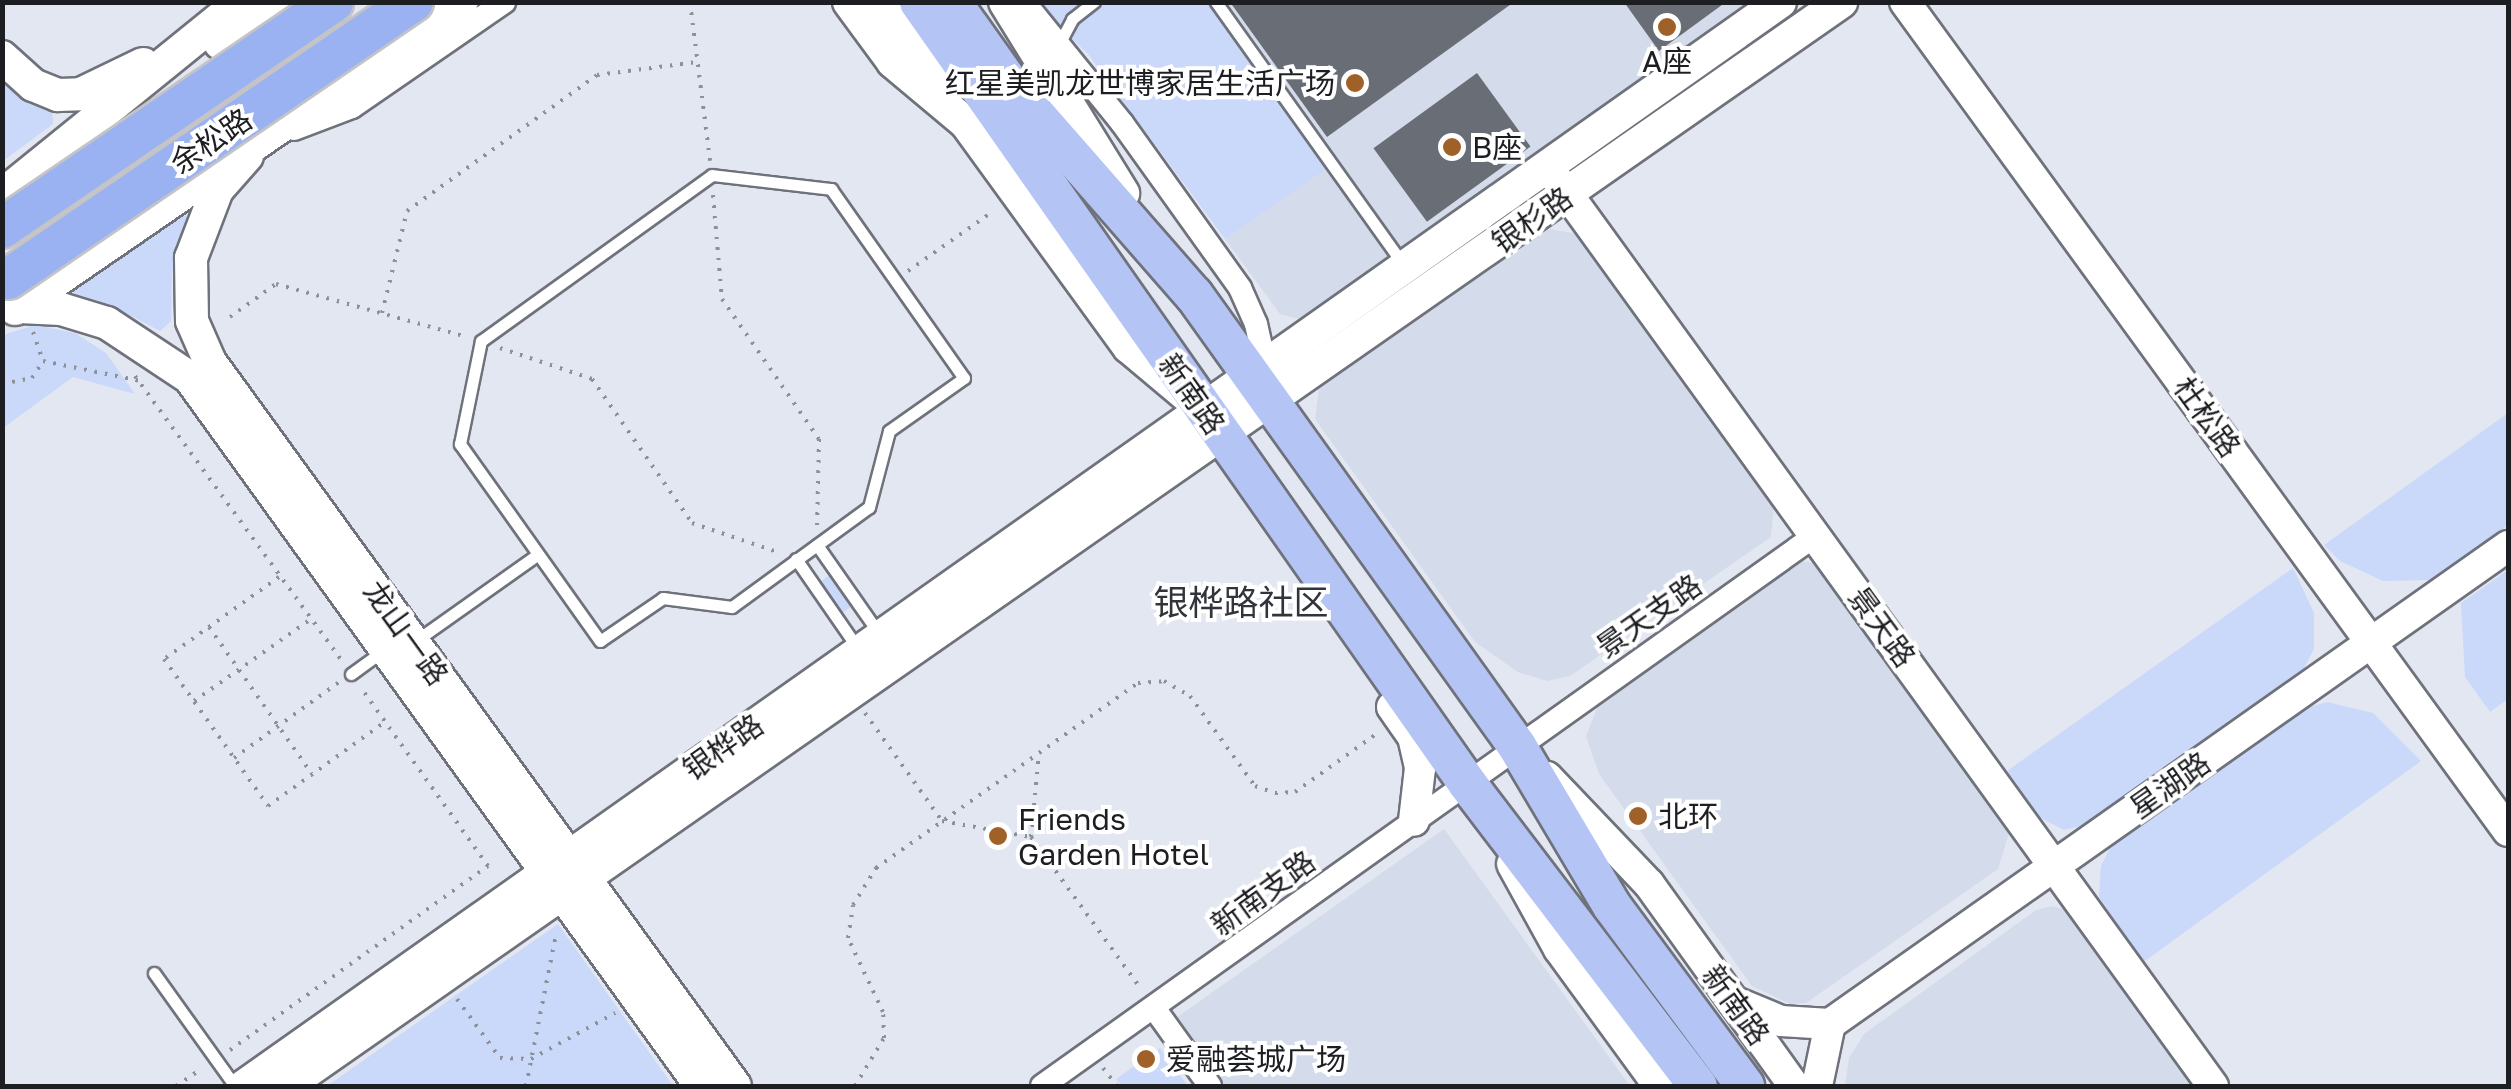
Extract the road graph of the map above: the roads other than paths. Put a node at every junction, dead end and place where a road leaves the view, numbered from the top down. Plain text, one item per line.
1 (240, 2) edge
2 (278, 2) edge
3 (334, 2) edge
4 (413, 2) edge
5 (462, 2) edge
6 (504, 2) edge
7 (850, 2) edge
8 (884, 2) edge
9 (919, 2) edge
10 (952, 2) edge
11 (981, 2) edge
12 (1005, 2) edge
13 (1024, 2) edge
14 (1094, 2) edge
15 (1216, 2) edge
16 (1780, 2) edge
17 (1842, 2) edge
18 (1905, 2) edge
19 (208, 38) junction
20 (1060, 47) junction
21 (2, 57) edge
22 (966, 123) junction
23 (276, 135) junction
24 (1085, 138) junction
25 (247, 156) junction
26 (1548, 168) junction
27 (1568, 194) junction
28 (2, 195) edge
29 (2, 228) edge
30 (1406, 267) junction
31 (1194, 296) junction
32 (15, 306) edge
33 (1262, 381) junction
34 (1212, 423) junction
35 (1816, 535) junction
36 (817, 544) junction
37 (2508, 546) edge
38 (538, 555) junction
39 (796, 559) junction
40 (1363, 637) junction
41 (2372, 643) junction
42 (399, 646) junction
43 (873, 663) junction
44 (351, 674) road end
45 (1517, 746) junction
46 (1467, 783) junction
47 (1414, 821) junction
48 (2508, 831) edge
49 (2054, 866) junction
50 (564, 884) junction
51 (154, 973) dead end
52 (1733, 1001) junction
53 (1154, 1008) junction
54 (1830, 1024) junction
55 (295, 1084) edge
56 (234, 1086) edge
57 (244, 1086) edge
58 (701, 1086) edge
59 (734, 1086) edge
60 (1042, 1086) edge
61 (1210, 1086) edge
62 (1659, 1086) edge
63 (1698, 1086) edge
64 (1744, 1086) edge
65 (1794, 1086) edge
66 (1817, 1086) edge
67 (2213, 1086) edge

1 - 19 main road
2 - 19 main road
3 - 29 highway, 余松路, bridge
4 - 32 highway, 余松路, bridge
5 - 23 main road
6 - 23 street
7 - 22 main road
8 - 22 main road
9 - 34 main road, 新南路
10 - 31 main road, 新南路
11 - 24 main road
12 - 24 main road
13 - 20 street
14 - 20 lane
15 - 30 lane
16 - 26 main road, 银杉路
17 - 27 main road, 银杉路
18 - 41 street, 杜松路
19 - 21 main road
19 - 28 main road
20 - 24 lane
20 - 33 street
22 - 34 main road
23 - 25 main road
24 - 31 main road
25 - 32 main road
25 - 42 main road, 龙山一路
26 - 27 street, 景天路
26 - 30 main road, 银杉路
27 - 33 main road, 银杉路
27 - 35 street, 景天路
30 - 33 main road, 银杉路
31 - 33 main road, 新南路
32 - 42 main road, 龙山一路
33 - 34 main road, 银杉路
33 - 45 main road, 新南路
34 - 40 main road, 新南路
34 - 43 main road, 银桦路
35 - 45 street, 景天支路
35 - 49 street, 景天路
36 - 38 lane
36 - 39 lane
36 - 43 lane
37 - 41 street, 星湖路
38 - 39 lane
38 - 42 lane
39 - 43 lane
40 - 46 main road, 新南路
40 - 47 street
41 - 48 street, 杜松路
41 - 49 street, 星湖路
42 - 44 lane
42 - 50 main road, 龙山一路
43 - 50 main road, 银桦路
45 - 46 street, 新南支路
45 - 52 street, 新南路
45 - 64 main road, 新南路
46 - 47 street, 新南支路
46 - 62 street, 新南路
46 - 63 main road, 新南路
47 - 53 street, 新南支路
49 - 54 street, 星湖路
49 - 67 street, 景天路
50 - 55 main road, 银桦路
50 - 57 main road, 银桦路
50 - 58 main road, 龙山一路
50 - 59 main road, 龙山一路
51 - 56 lane
52 - 54 street
52 - 65 street, 新南路
53 - 60 street, 新南支路
53 - 61 street
54 - 66 street

